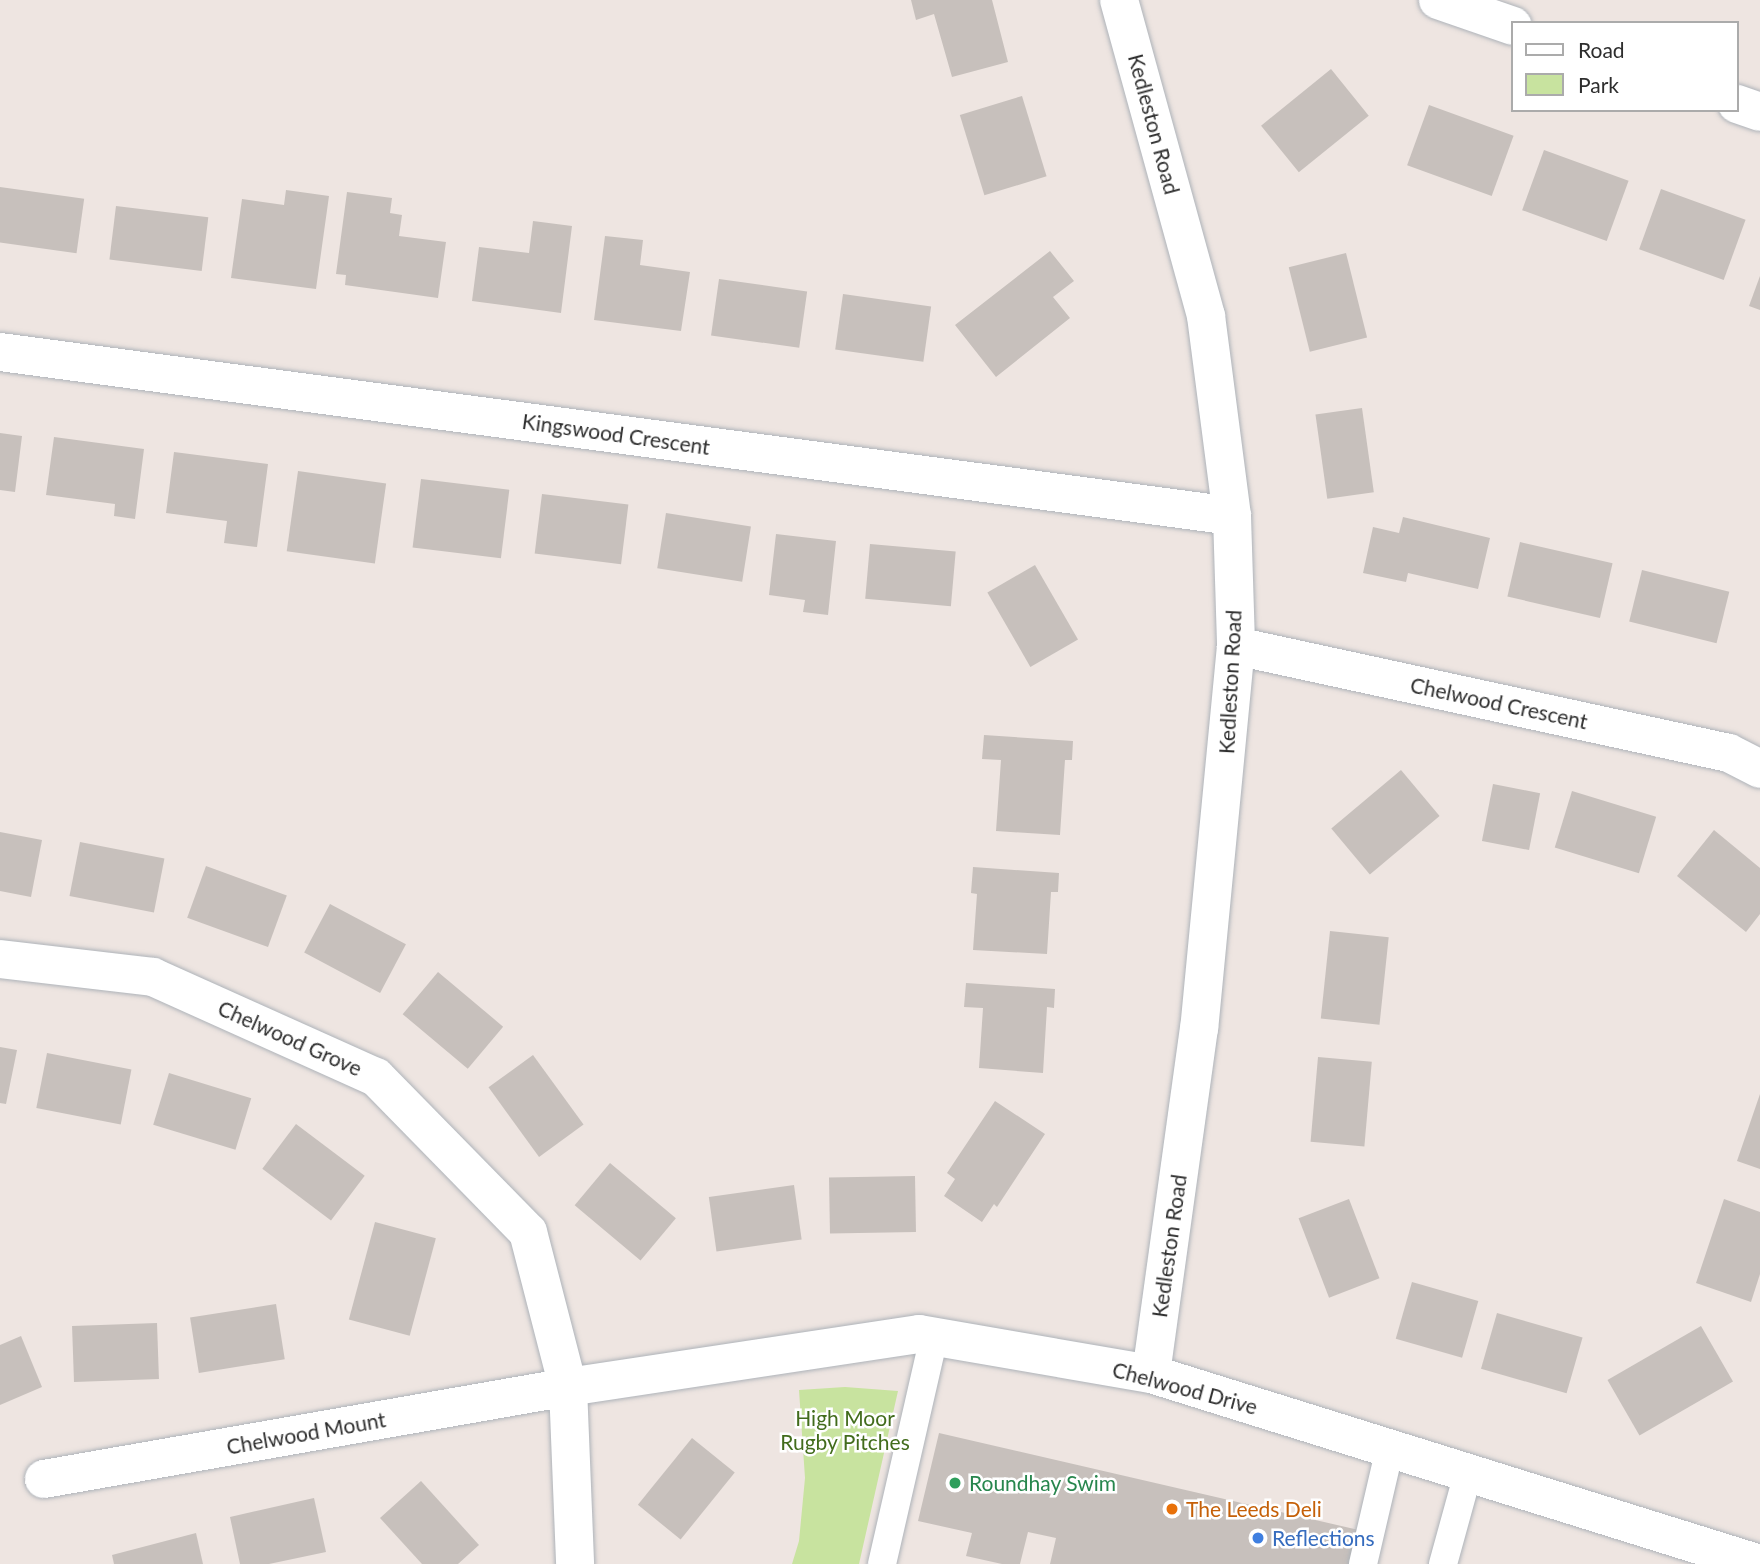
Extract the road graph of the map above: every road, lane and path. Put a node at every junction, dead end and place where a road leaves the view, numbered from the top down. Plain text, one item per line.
1 (1119, 0) edge
2 (1438, 0) edge
3 (1512, 26) edge
4 (1739, 105) edge
5 (1760, 112) edge
6 (0, 352) edge
7 (1232, 516) junction
8 (1236, 646) junction
9 (1760, 769) edge
10 (0, 959) edge
11 (934, 1337) junction
12 (1151, 1374) junction
13 (568, 1387) junction
14 (1390, 1448) junction
15 (1468, 1473) junction
16 (44, 1479) dead end
17 (575, 1564) edge
18 (882, 1564) edge
19 (1363, 1564) edge
20 (1443, 1564) edge
21 (1760, 1564) edge

1 - 7 street, Kedleston Road
2 - 3 street
4 - 5 street
6 - 7 street, Kingswood Crescent
7 - 8 street, Kedleston Road
8 - 9 street, Chelwood Crescent
8 - 12 street, Kedleston Road
10 - 13 street, Chelwood Grove
11 - 12 street, Chelwood Drive
11 - 13 street, Chelwood Drive
11 - 18 lane
12 - 14 street, Chelwood Drive
13 - 16 street, Chelwood Mount
13 - 17 street, Chelwood Grove
14 - 15 street, Chelwood Drive
14 - 19 lane
15 - 20 lane
15 - 21 street, Chelwood Drive

